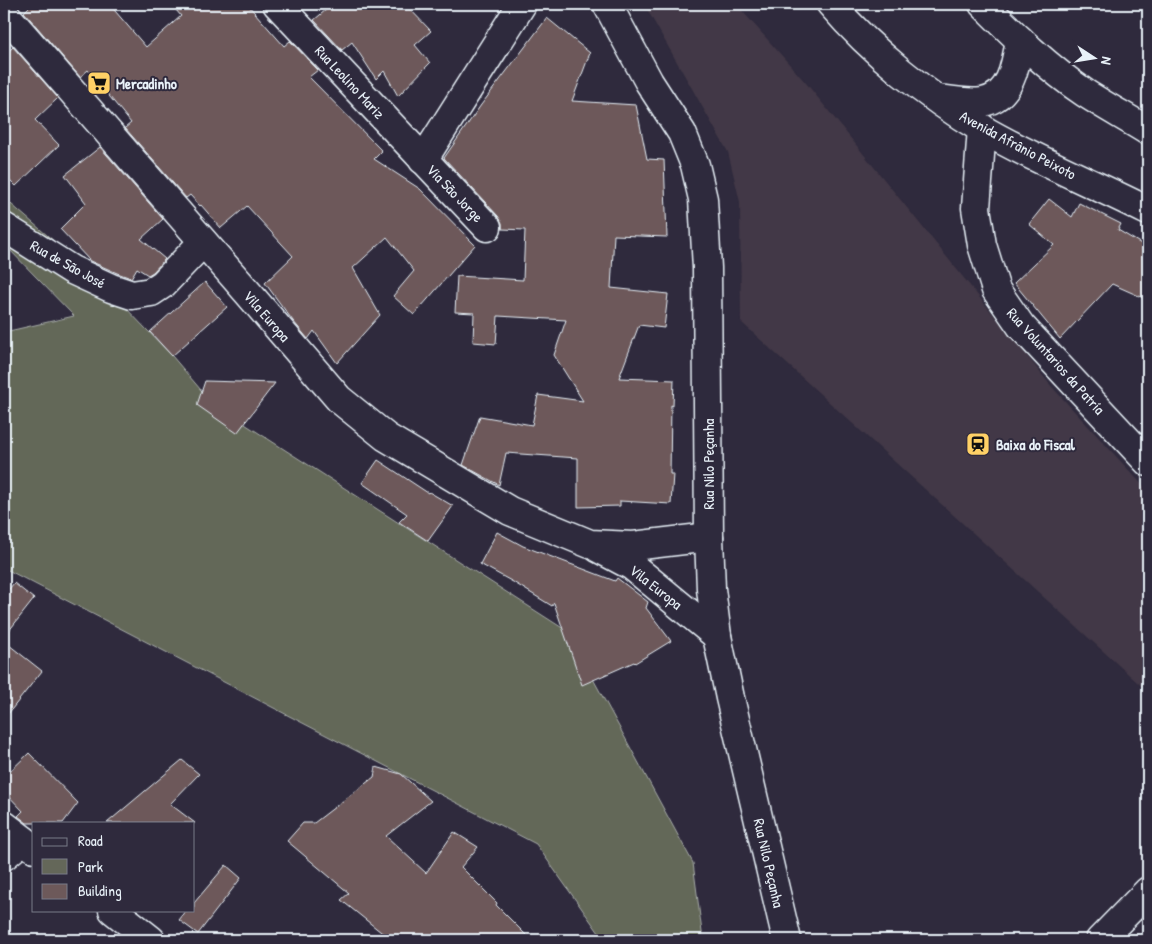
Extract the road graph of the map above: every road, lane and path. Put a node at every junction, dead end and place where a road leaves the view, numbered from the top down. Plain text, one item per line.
1 (522, 4) edge
2 (607, 4) edge
3 (831, 4) edge
4 (983, 4) edge
5 (285, 7) edge
6 (4, 13) edge
7 (1020, 40) junction
8 (937, 99) junction
9 (982, 128) junction
10 (1148, 131) edge
11 (423, 160) junction
12 (1148, 211) edge
13 (4, 227) edge
14 (487, 227) dead end
15 (203, 242) junction
16 (1148, 462) edge
17 (709, 537) junction
18 (590, 544) junction
19 (717, 636) junction
20 (1148, 891) edge
21 (116, 912) edge
22 (152, 940) edge
23 (787, 940) edge
24 (1100, 940) edge

1 - 11 street
2 - 17 street, Rua Nilo Peçanha
3 - 8 street, Avenida Afrânio Peixoto
4 - 7 street
5 - 11 street, Rua Leolino Mariz
6 - 15 street, Vila Europa
7 - 8 street
7 - 10 street
8 - 9 street, Avenida Afrânio Peixoto
9 - 12 street, Avenida Afrânio Peixoto
9 - 16 street, Rua Voluntarios da Patría
11 - 14 street, Via São Jorge
13 - 15 street, Rua de São José
15 - 18 street, Vila Europa
17 - 18 street, Vila Europa
17 - 19 street, Rua Nilo Peçanha
18 - 19 street, Vila Europa
19 - 23 street, Rua Nilo Peçanha
20 - 24 street
21 - 22 street

